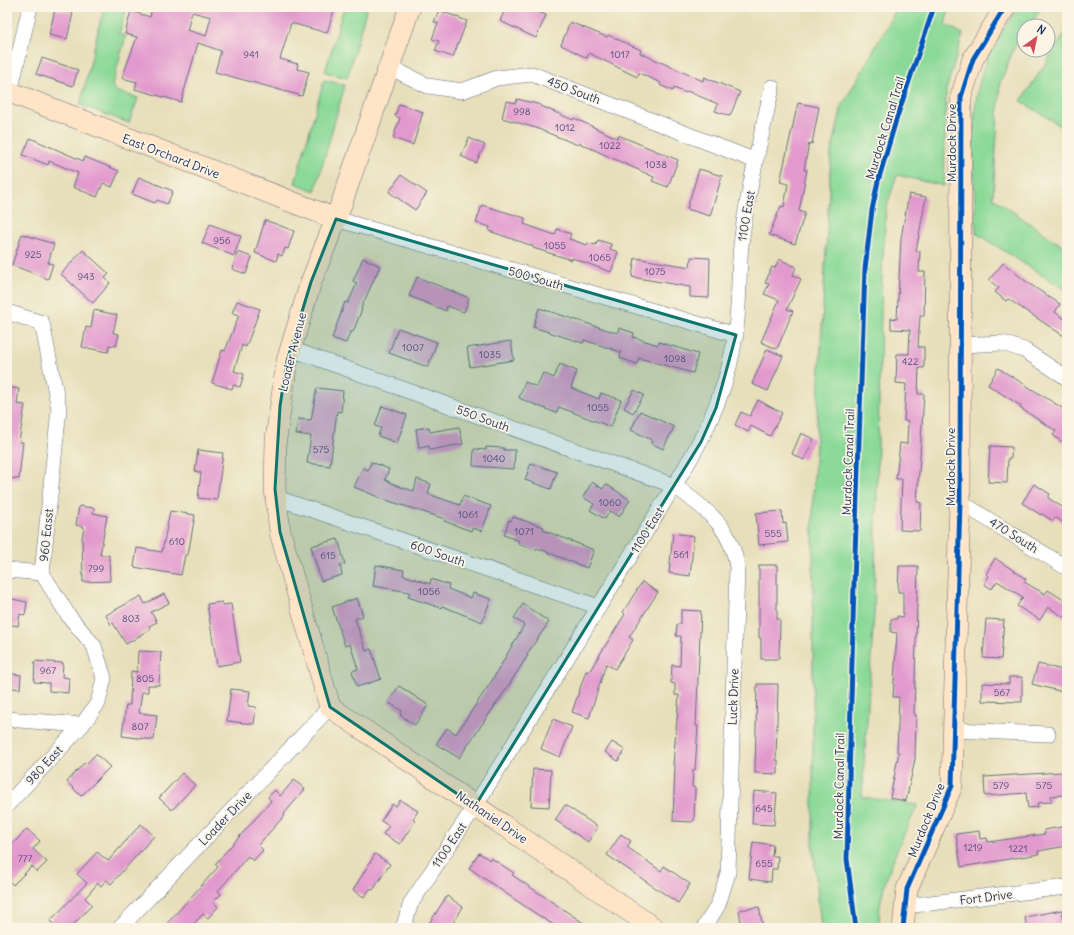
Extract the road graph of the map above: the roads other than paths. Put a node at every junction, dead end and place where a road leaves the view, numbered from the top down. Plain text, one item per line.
1 (30, 7) edge
2 (410, 7) edge
3 (1005, 7) edge
4 (389, 67) junction
5 (772, 87) dead end
6 (9, 91) edge
7 (756, 161) junction
8 (336, 219) junction
9 (7, 312) edge
10 (736, 335) junction
11 (960, 345) junction
12 (292, 349) junction
13 (1067, 378) edge
14 (674, 486) junction
15 (277, 498) junction
16 (960, 502) junction
17 (1067, 568) edge
18 (7, 570) edge
19 (42, 573) junction
20 (599, 607) junction
21 (330, 707) junction
22 (7, 719) edge
23 (82, 725) junction
24 (955, 730) junction
25 (1048, 734) dead end
26 (7, 805) edge
27 (475, 806) junction
28 (1067, 887) edge
29 (906, 906) junction
30 (120, 928) edge
31 (403, 928) edge
32 (654, 928) edge
33 (704, 928) edge
34 (903, 928) edge

1 - 6 street
2 - 4 street, Loader Avenue
3 - 11 street, Murdock Drive
4 - 7 street, 450 South
4 - 8 street, Loader Avenue
5 - 7 street, 1100 East
6 - 8 street, East Orchard Drive
7 - 10 street, 1100 East
8 - 10 street, 500 South
8 - 12 street, Loader Avenue
9 - 19 street, 960 Easst
10 - 14 street, 1100 East
11 - 13 street
11 - 16 street, Murdock Drive
12 - 14 street, 550 South
12 - 15 street, Loader Avenue
14 - 20 street, 1100 East
14 - 33 street, Luck Drive
15 - 20 street, 600 South
15 - 21 street, Loader Avenue
16 - 17 street, 470 South
16 - 24 street, Murdock Drive
18 - 19 street
19 - 23 street, 960 Easst
20 - 27 street, 1100 East
21 - 27 street, Nathaniel Drive
21 - 30 street, Loader Drive
22 - 23 street
23 - 26 street, 980 East
24 - 25 street
24 - 29 street, Murdock Drive
27 - 31 street, 1100 East
27 - 32 street, Nathaniel Drive
28 - 29 street, Fort Drive
29 - 34 street, Murdock Drive

